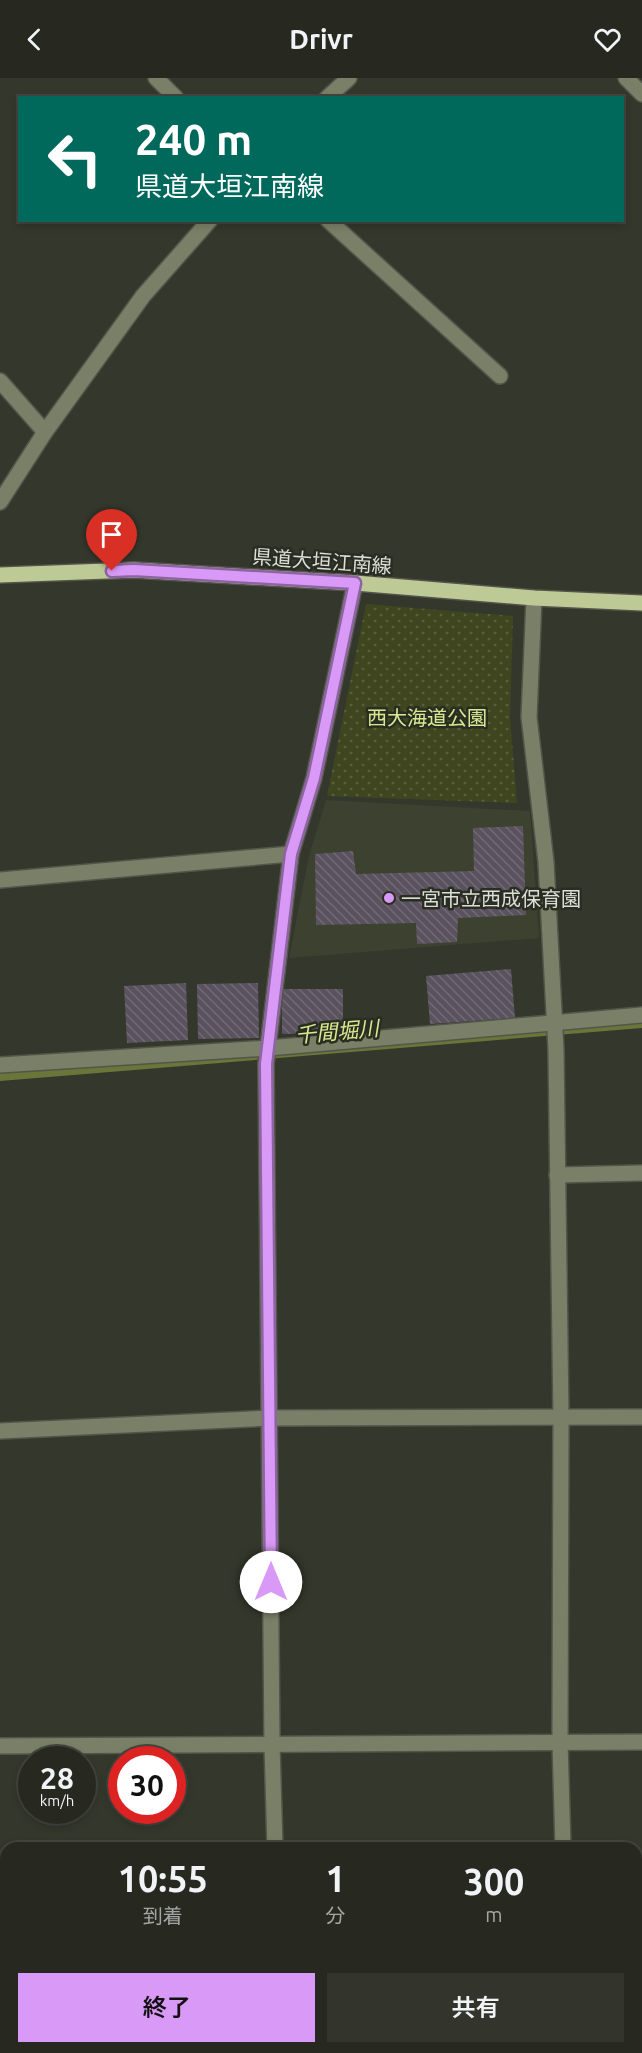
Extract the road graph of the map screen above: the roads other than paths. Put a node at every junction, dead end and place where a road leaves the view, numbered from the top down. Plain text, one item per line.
1 (156, 78) edge
2 (349, 78) edge
3 (626, 78) edge
4 (642, 94) edge
5 (174, 96) edge
6 (329, 96) edge
7 (208, 222) edge
8 (330, 222) edge
9 (500, 376) dead end
10 (0, 381) edge
11 (45, 432) junction
12 (0, 502) edge
13 (0, 576) edge
14 (355, 583) junction
15 (534, 597) junction
16 (642, 603) edge
17 (291, 854) junction
18 (0, 880) edge
19 (642, 1014) edge
20 (555, 1025) junction
21 (269, 1048) junction
22 (0, 1065) edge
23 (642, 1173) edge
24 (557, 1175) junction
25 (561, 1417) junction
26 (642, 1417) edge
27 (270, 1418) junction
28 (0, 1431) edge
29 (560, 1742) junction
30 (642, 1742) edge
31 (272, 1745) junction
32 (0, 1746) edge
33 (275, 1842) edge
34 (563, 1842) edge

1 - 5 street
2 - 6 street
3 - 4 street
7 - 11 street
8 - 9 street
10 - 11 street
11 - 12 street
13 - 14 main road, 県道大垣江南線
14 - 15 main road, 県道大垣江南線
14 - 17 street
15 - 16 main road, 県道大垣江南線
15 - 20 street
17 - 18 street
17 - 21 street
19 - 20 street
20 - 21 street
20 - 24 street
21 - 22 street
21 - 27 street
23 - 24 street
24 - 25 street
25 - 26 street
25 - 27 street
25 - 29 street
27 - 28 street
27 - 31 street
29 - 30 street
29 - 31 street
29 - 34 street
31 - 32 street
31 - 33 street

